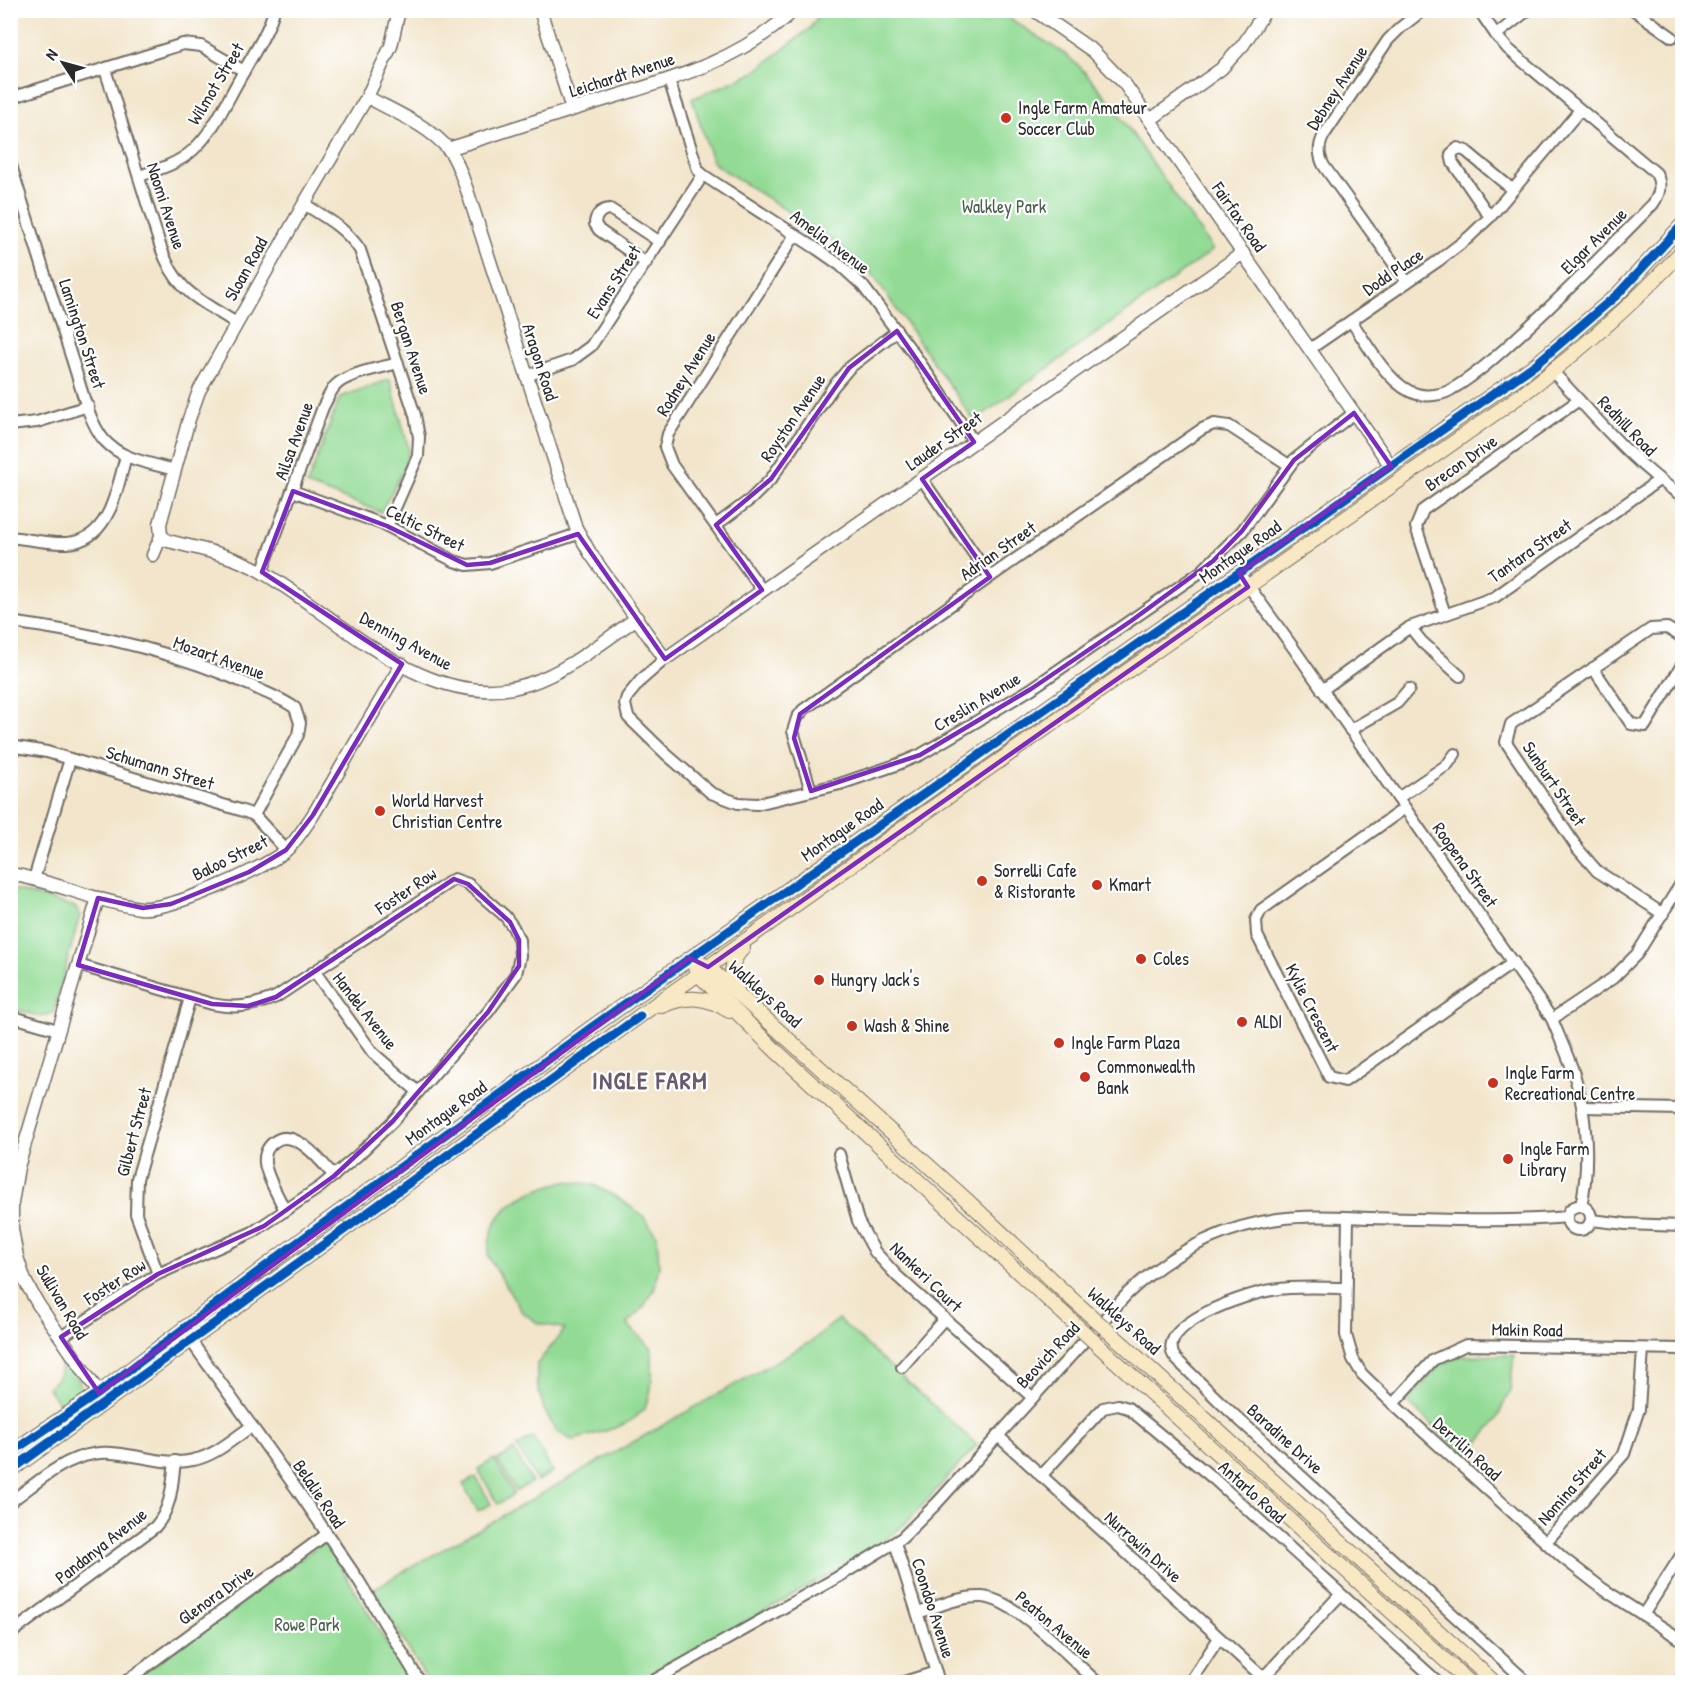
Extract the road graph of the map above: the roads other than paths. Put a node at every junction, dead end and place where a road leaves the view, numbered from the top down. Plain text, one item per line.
1 (274, 10) edge
2 (399, 10) edge
3 (540, 10) edge
4 (794, 10) edge
5 (1034, 10) edge
6 (1423, 10) edge
7 (1479, 10) edge
8 (1528, 10) edge
9 (1634, 10) edge
10 (1260, 12) edge
11 (1496, 35) junction
12 (1672, 37) dead end
13 (105, 69) junction
14 (244, 71) junction
15 (669, 80) junction
16 (367, 97) junction
17 (10, 98) edge
18 (572, 109) junction
19 (1580, 110) junction
20 (1150, 120) junction
21 (448, 149) junction
22 (10, 162) edge
23 (703, 175) junction
24 (139, 176) junction
25 (1513, 190) junction
26 (304, 204) junction
27 (1490, 217) junction
28 (1683, 225) edge
29 (795, 235) junction
30 (660, 242) junction
31 (1683, 251) edge
32 (1243, 253) junction
33 (646, 263) junction
34 (1407, 282) junction
35 (1351, 321) junction
36 (236, 323) junction
37 (897, 331) junction
38 (1310, 349) junction
39 (1542, 359) junction
40 (398, 363) junction
41 (1553, 372) junction
42 (526, 376) junction
43 (1579, 400) junction
44 (88, 406) junction
45 (1354, 413) junction
46 (10, 425) edge
47 (974, 442) junction
48 (126, 456) junction
49 (1289, 465) junction
50 (1391, 466) junction
51 (175, 470) junction
52 (922, 479) junction
53 (1659, 480) junction
54 (1400, 481) junction
55 (293, 491) junction
56 (1683, 496) edge
57 (716, 525) junction
58 (387, 526) junction
59 (578, 534) junction
60 (161, 536) junction
61 (10, 537) edge
62 (153, 555) dead end
63 (262, 572) junction
64 (1239, 573) junction
65 (990, 577) junction
66 (1248, 587) junction
67 (762, 590) junction
68 (1445, 614) junction
69 (637, 618) junction
70 (11, 626) edge
71 (1410, 627) junction
72 (1683, 637) edge
73 (665, 659) junction
74 (402, 664) junction
75 (1683, 666) edge
76 (1593, 668) junction
77 (1460, 676) dead end
78 (1409, 689) dead end
79 (1322, 690) junction
80 (1350, 730) junction
81 (10, 746) edge
82 (1455, 754) dead end
83 (70, 759) junction
84 (811, 791) junction
85 (1398, 798) junction
86 (1406, 808) junction
87 (254, 815) junction
88 (286, 850) junction
89 (10, 874) edge
90 (34, 879) junction
91 (1683, 882) edge
92 (98, 898) junction
93 (1663, 914) junction
94 (764, 927) junction
95 (690, 957) junction
96 (1514, 962) junction
97 (78, 965) junction
98 (703, 971) junction
99 (315, 972) junction
100 (739, 996) junction
101 (190, 998) junction
102 (10, 1016) edge
103 (640, 1016) junction
104 (1552, 1018) junction
105 (750, 1026) junction
106 (58, 1030) junction
107 (418, 1092) junction
108 (1582, 1107) junction
109 (1683, 1109) edge
110 (838, 1154) dead end
111 (334, 1176) junction
112 (12, 1195) edge
113 (1581, 1206) junction
114 (285, 1211) junction
115 (1567, 1217) junction
116 (1348, 1218) junction
117 (1591, 1220) junction
118 (1683, 1226) edge
119 (158, 1274) junction
120 (1346, 1288) junction
121 (944, 1319) junction
122 (182, 1330) junction
123 (61, 1337) junction
124 (191, 1342) junction
125 (1642, 1349) junction
126 (1683, 1350) edge
127 (902, 1367) dead end
128 (1032, 1397) junction
129 (103, 1398) junction
130 (1393, 1404) junction
131 (252, 1426) junction
132 (997, 1435) junction
133 (10, 1453) edge
134 (175, 1461) junction
135 (10, 1471) edge
136 (1041, 1476) junction
137 (10, 1502) edge
138 (327, 1534) junction
139 (1546, 1542) junction
140 (895, 1543) junction
141 (1683, 1554) edge
142 (1340, 1595) junction
143 (918, 1613) junction
144 (1643, 1616) junction
145 (10, 1634) edge
146 (1219, 1638) junction
147 (1683, 1640) edge
148 (938, 1677) edge
149 (1683, 1677) edge
150 (1266, 1680) edge
151 (125, 1683) edge
152 (420, 1683) edge
153 (651, 1683) edge
154 (904, 1683) edge
155 (1097, 1683) edge
156 (1190, 1683) edge
157 (1438, 1683) edge
158 (1469, 1683) edge
159 (1494, 1683) edge
160 (1527, 1683) edge
161 (1679, 1683) edge

1 - 14 street, Wilmot Street
2 - 16 street, Sloan Road
3 - 18 street
4 - 15 street, Leichardt Avenue
5 - 20 street, Fairfax Road
6 - 34 street, Debney Avenue
7 - 11 street, Elgar Avenue
8 - 11 street
9 - 12 street
10 - 20 street
11 - 19 street, Elgar Avenue
13 - 14 street
13 - 17 street
13 - 24 street, Naomi Avenue
14 - 24 street, Wilmot Street
15 - 18 street, Leichardt Avenue
15 - 23 street
16 - 21 street, Aragon Road
16 - 26 street, Sloan Road
18 - 21 street, Leichardt Avenue
19 - 25 street, Dodd Place
19 - 35 street, Elgar Avenue
20 - 32 street, Fairfax Road
21 - 42 street, Aragon Road
22 - 44 street, Lamington Street
23 - 29 street, Amelia Avenue
23 - 30 street, Evans Street
24 - 36 street, Naomi Avenue
25 - 27 street, Dodd Place
25 - 27 street
26 - 36 street, Sloan Road
26 - 40 street, Bergan Avenue
27 - 34 street, Dodd Place
28 - 39 main road, Montague Road
29 - 37 street, Amelia Avenue
29 - 57 street, Rodney Avenue
30 - 33 street, Evans Street
30 - 33 street
31 - 41 main road, Montague Road
32 - 38 street, Fairfax Road
32 - 47 street, Lauder Street
33 - 42 street, Evans Street
34 - 35 street, Dodd Place
35 - 38 street, Dodd Place
36 - 51 street, Sloan Road
37 - 47 street, Amelia Avenue
37 - 57 street, Royston Avenue
38 - 45 street, Fairfax Road
39 - 41 main road
39 - 50 main road, Montague Road
40 - 55 street, Ailsa Avenue
40 - 58 street, Bergan Avenue
41 - 43 street, Redhill Road
41 - 54 main road, Montague Road
42 - 59 street, Aragon Road
43 - 53 street, Redhill Road
43 - 68 street, Brecon Drive
44 - 46 street
44 - 48 street, Lamington Street
45 - 49 street, Creslin Avenue
45 - 50 street, Fairfax Road
47 - 52 street, Lauder Street
48 - 51 street, Lamington Street
48 - 61 street
49 - 65 street, Adrian Street
49 - 84 street, Creslin Avenue
50 - 54 main road
50 - 64 main road, Montague Road
51 - 60 street, Sloan Road
52 - 65 street
52 - 67 street, Lauder Street
53 - 56 street, Redhill Road
53 - 68 street, Tantara Street
54 - 66 main road, Montague Road
55 - 58 street, Celtic Street
55 - 63 street, Ailsa Avenue
57 - 67 street, Rodney Avenue
58 - 59 street, Celtic Street
59 - 69 street, Aragon Road
60 - 62 street, Sloan Road
60 - 63 street, Denning Avenue
63 - 74 street, Denning Avenue
64 - 66 street, Roopena Street
64 - 95 main road, Montague Road
65 - 84 street, Adrian Street
66 - 79 street, Roopena Street
66 - 94 main road, Montague Road
67 - 73 street, Lauder Street
68 - 71 street, Tantara Street
69 - 73 street, Aragon Road
69 - 74 street, Denning Avenue
70 - 87 street, Mozart Avenue
71 - 77 street
71 - 79 street, Tantara Street
72 - 76 street, Sunburt Street
73 - 84 street, Creslin Avenue
74 - 88 street, Baloo Street
75 - 76 street
76 - 93 street, Sunburt Street
78 - 80 street
79 - 80 street, Roopena Street
80 - 85 street, Roopena Street
81 - 83 street, Schumann Street
82 - 85 street
83 - 87 street, Schumann Street
83 - 90 street
85 - 86 street, Roopena Street
86 - 96 street, Roopena Street
86 - 96 street, Kylie Crescent
87 - 88 street, Schumann Street
88 - 92 street, Baloo Street
89 - 90 street, Baloo Street
90 - 92 street, Baloo Street
91 - 93 street
92 - 97 street, Sullivan Road
93 - 104 street
94 - 98 main road, Montague Road
94 - 100 main road
95 - 98 main road, Walkleys Road
95 - 122 main road, Montague Road
96 - 104 street, Roopena Street
97 - 101 street, Foster Row
97 - 106 street, Sullivan Road
98 - 100 main road, Walkleys Road
98 - 103 main road, Montague Road
98 - 105 main road, Walkleys Road
99 - 101 street, Foster Row
99 - 107 street, Handel Avenue
99 - 107 street, Foster Row
100 - 159 main road, Walkleys Road, bridge
101 - 119 street, Gilbert Street
102 - 106 street
103 - 105 main road
103 - 124 main road, Montague Road
104 - 108 street, Roopena Street
105 - 158 main road, Walkleys Road, bridge
106 - 112 street, Sullivan Road
107 - 111 street, Foster Row
108 - 109 street
108 - 113 street, Roopena Street
110 - 121 street, Nankeri Court
111 - 114 street, Foster Row
111 - 114 street
112 - 123 street, Sullivan Road
113 - 115 street
113 - 117 street
114 - 119 street, Foster Row
115 - 116 street, Beovich Road
115 - 117 street
116 - 120 street, Derrilin Road
116 - 128 street, Beovich Road
117 - 118 street
119 - 123 street, Foster Row
120 - 130 street, Derrilin Road
120 - 160 street, Baradine Drive
121 - 127 street
121 - 128 street, Nankeri Court
122 - 124 street, Belalie Road
122 - 129 main road, Montague Road
123 - 129 street, Sullivan Road
124 - 129 main road, Montague Road
124 - 131 street, Belalie Road
125 - 126 street, Makin Road
125 - 130 street, Makin Road
125 - 139 street, Nomina Street
128 - 132 street, Beovich Road
129 - 133 main road, Montague Road
129 - 135 main road, Montague Road
130 - 139 street, Derrilin Road
131 - 134 street
131 - 138 street, Belalie Road
132 - 136 street, Nurrowin Drive
132 - 140 street, Beovich Road
134 - 137 street
134 - 145 street, Pandanya Avenue
136 - 142 street, Antarlo Road
136 - 146 street, Nurrowin Drive
138 - 151 street, Glenora Drive
138 - 152 street, Belalie Road
139 - 144 street, Derrilin Road
140 - 143 street, Coondoo Avenue
140 - 153 street, Beovich Road
141 - 144 street
142 - 150 street
142 - 157 street, Antarlo Road
143 - 148 street, Coondoo Avenue
143 - 155 street, Peaton Avenue
144 - 147 street, Derrilin Road
146 - 150 street, Nurrowin Drive
146 - 156 street
148 - 154 street
149 - 161 street

